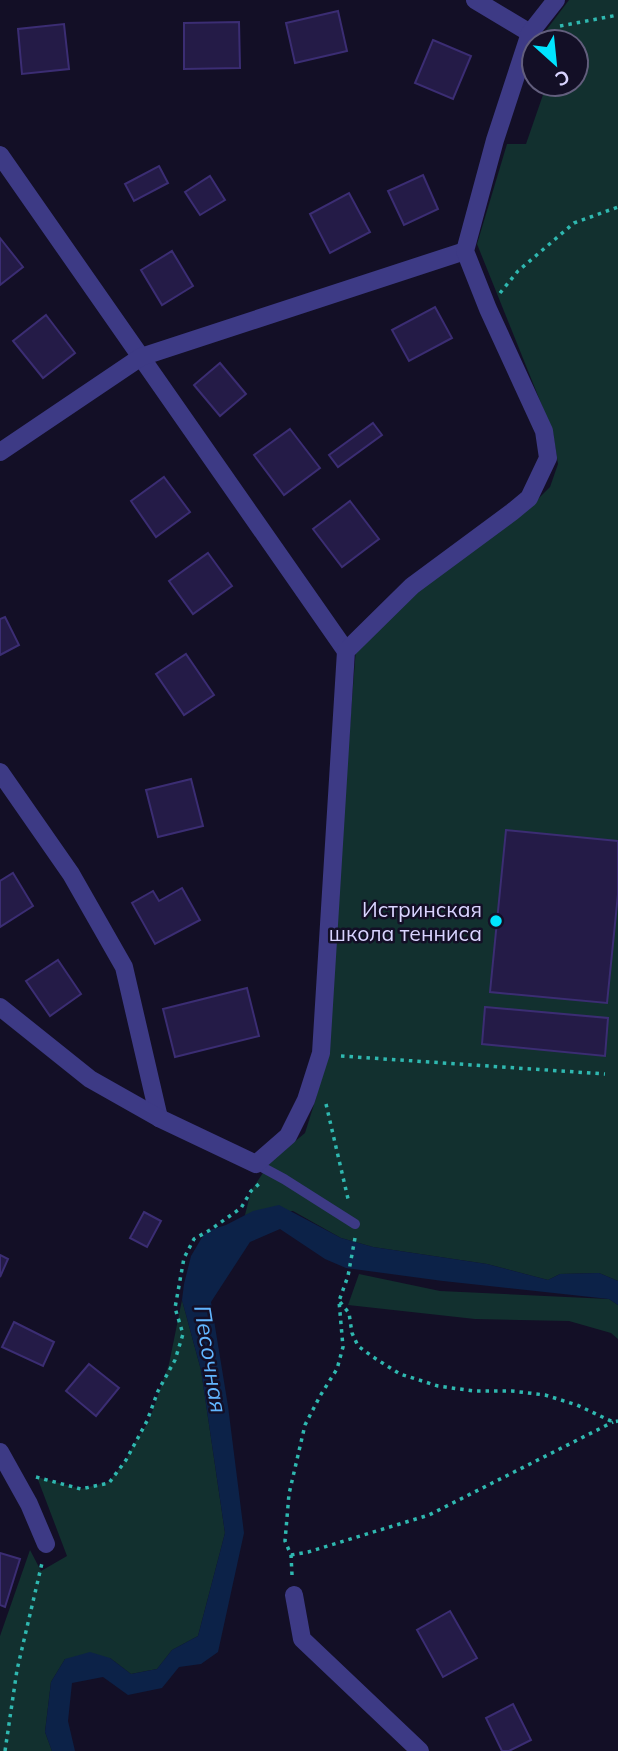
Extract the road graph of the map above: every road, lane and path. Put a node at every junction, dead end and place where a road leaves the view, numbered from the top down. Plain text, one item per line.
1 (475, 0) edge
2 (555, 0) edge
3 (618, 15) edge
4 (522, 28) edge
5 (534, 28) edge
6 (554, 28) edge
7 (520, 64) edge
8 (0, 155) edge
9 (618, 207) edge
10 (465, 251) junction
11 (488, 309) junction
12 (141, 357) junction
13 (0, 452) edge
14 (346, 650) junction
15 (0, 772) edge
16 (0, 1007) edge
17 (321, 1053) junction
18 (605, 1074) dead end
19 (326, 1102) dead end
20 (159, 1118) junction
21 (256, 1164) junction
22 (284, 1179) junction
23 (355, 1224) joint
24 (356, 1236) dead end
25 (339, 1301) junction
26 (616, 1422) edge
27 (4, 1459) edge
28 (46, 1544) joint
29 (291, 1555) junction
30 (294, 1595) joint
31 (5, 1751) edge
32 (420, 1751) edge

1 - 4 street
2 - 5 street
3 - 6 path
7 - 10 street
8 - 12 street
9 - 11 path
10 - 11 street
10 - 12 street
11 - 14 street
12 - 13 street
12 - 14 street
14 - 17 street
15 - 20 street
16 - 20 street
17 - 18 path
17 - 21 street
19 - 23 path
20 - 21 street
21 - 22 lane
22 - 23 lane
22 - 27 path
24 - 25 path
25 - 26 path
25 - 29 path
26 - 29 path
27 - 28 street
28 - 31 path
29 - 30 path
30 - 32 street

